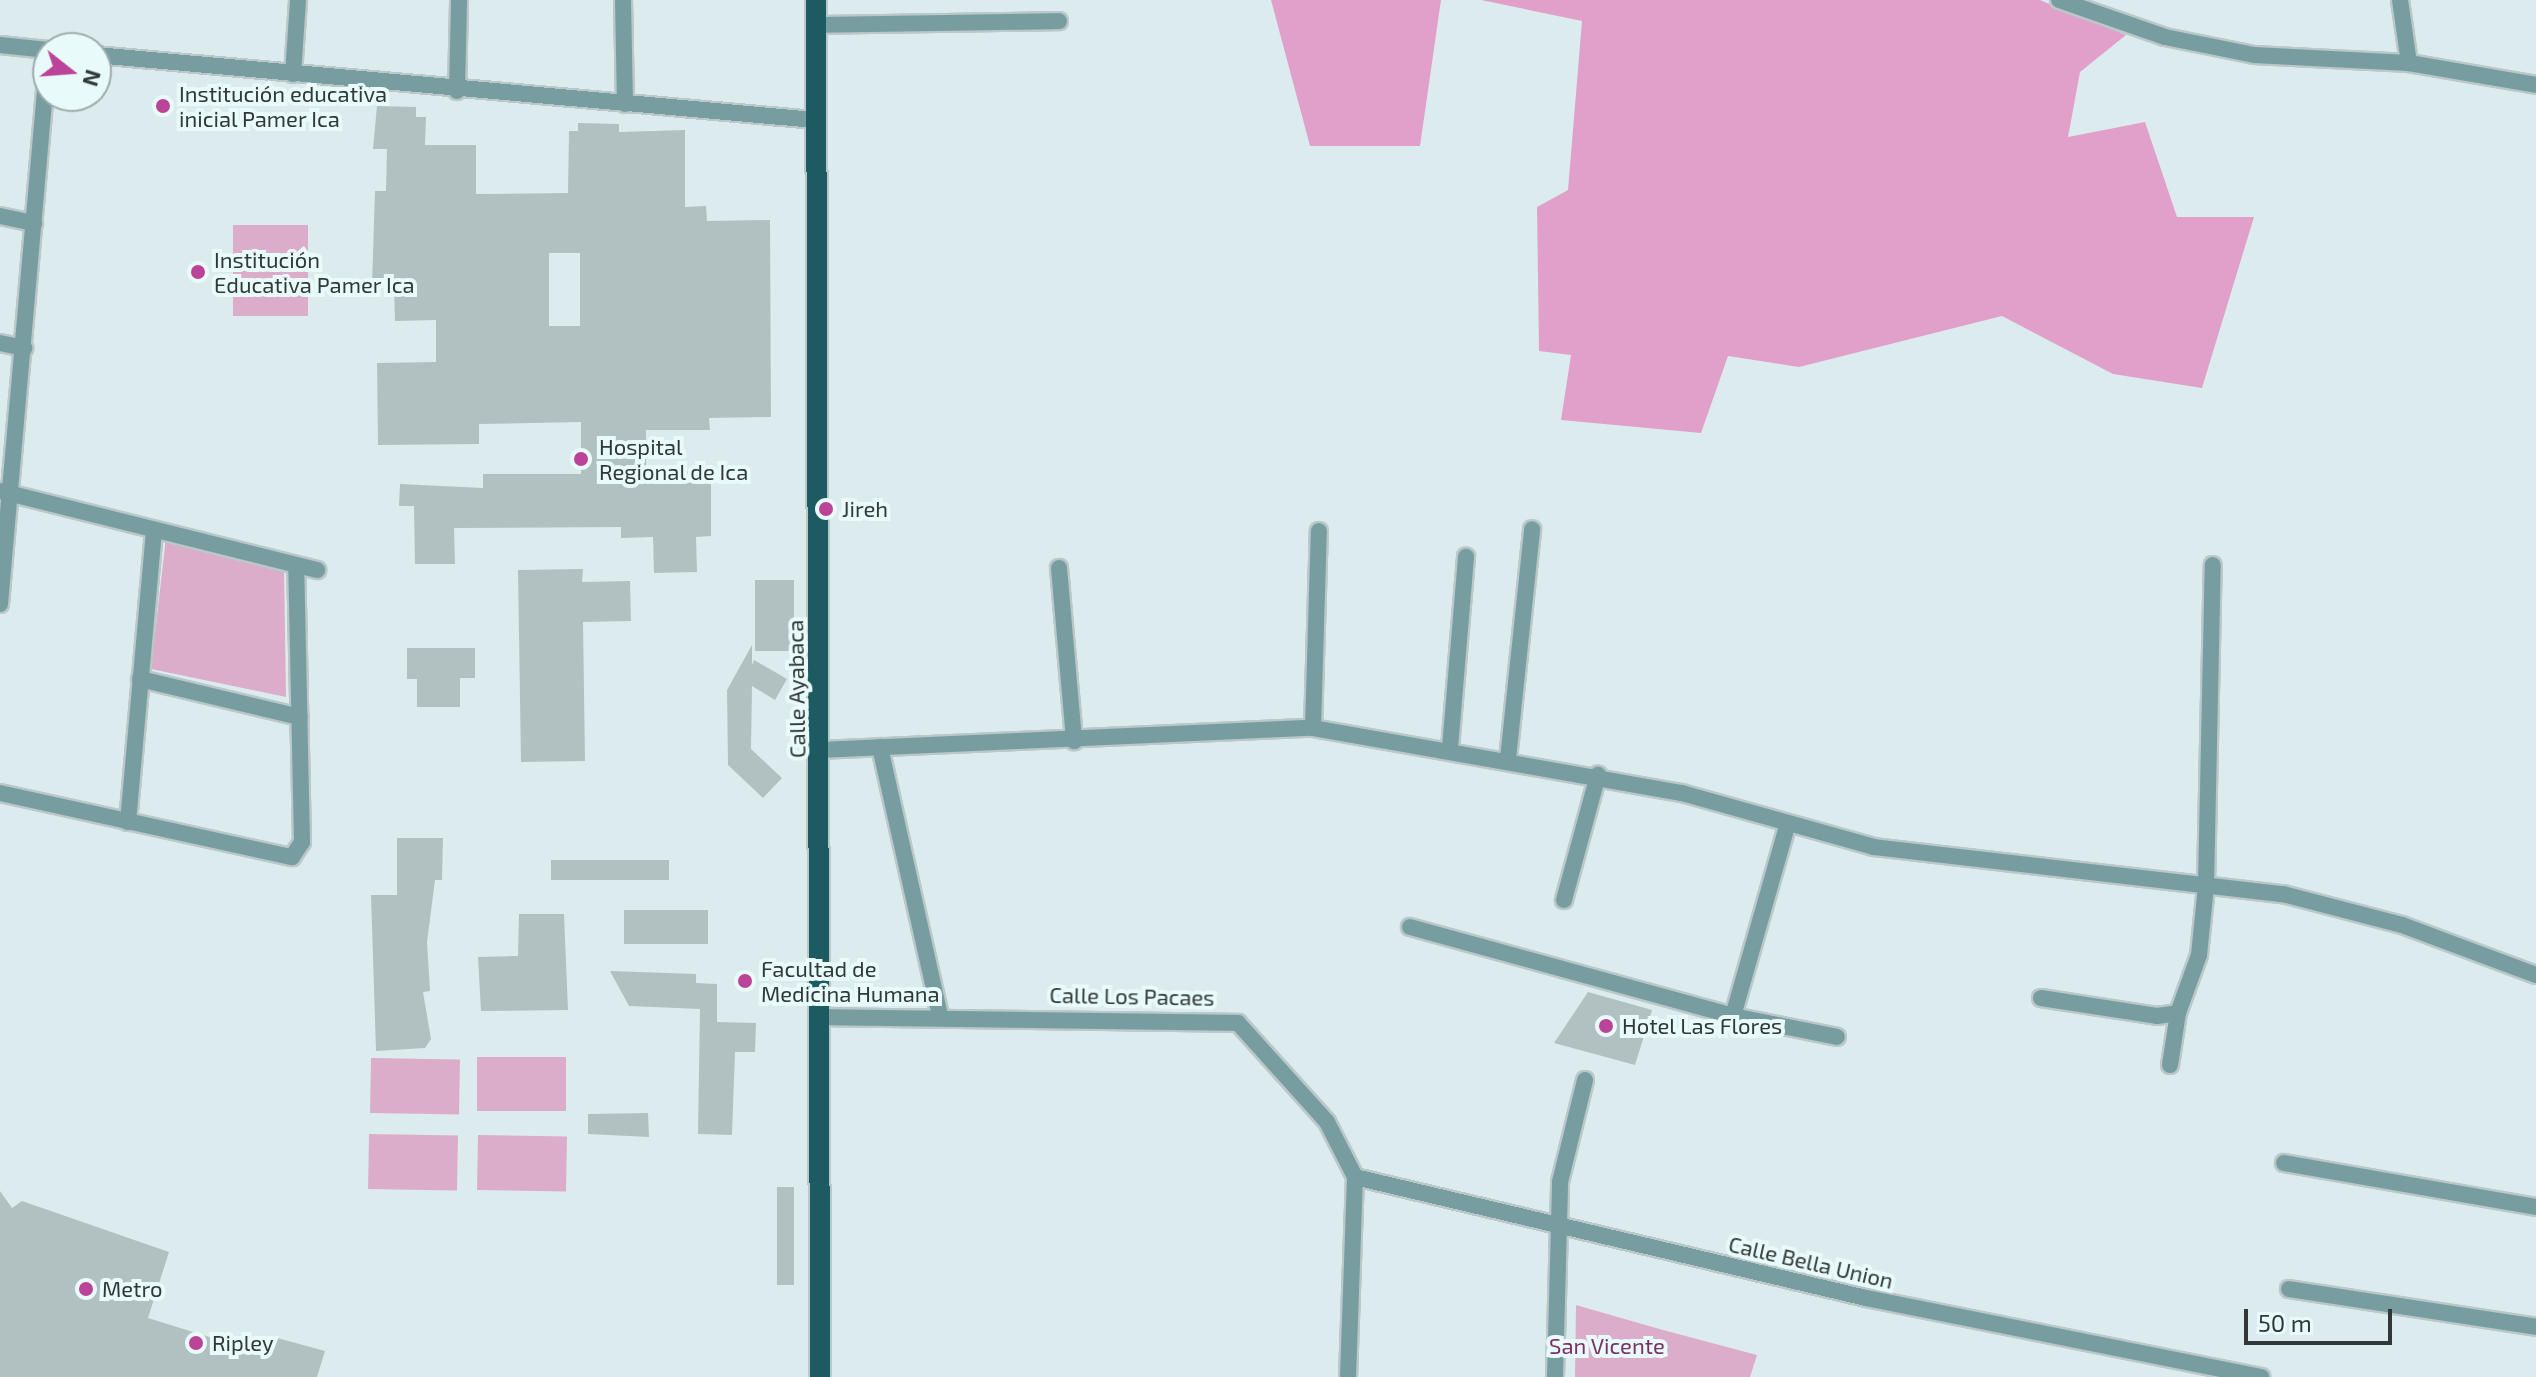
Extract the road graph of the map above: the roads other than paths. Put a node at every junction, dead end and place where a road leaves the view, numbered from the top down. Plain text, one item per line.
1 (298, 0) edge
2 (459, 0) edge
3 (623, 0) edge
4 (816, 0) edge
5 (2059, 0) edge
6 (2400, 0) edge
7 (1059, 21) dead end
8 (814, 25) junction
9 (0, 45) edge
10 (32, 48) edge
11 (112, 57) edge
12 (2409, 63) junction
13 (293, 74) junction
14 (2536, 85) edge
15 (457, 91) junction
16 (625, 104) junction
17 (43, 112) edge
18 (815, 120) junction
19 (0, 216) edge
20 (34, 223) junction
21 (0, 343) edge
22 (24, 348) junction
23 (7, 493) edge
24 (1532, 529) dead end
25 (154, 530) junction
26 (1319, 531) dead end
27 (1466, 557) dead end
28 (296, 565) junction
29 (2213, 565) dead end
30 (1059, 568) dead end
31 (317, 570) dead end
32 (0, 604) edge
33 (140, 679) junction
34 (300, 717) junction
35 (1313, 728) junction
36 (1074, 741) junction
37 (880, 747) junction
38 (1450, 748) junction
39 (822, 750) junction
40 (1508, 759) junction
41 (1598, 775) junction
42 (0, 793) edge
43 (128, 822) junction
44 (1787, 827) junction
45 (2206, 886) junction
46 (1564, 900) dead end
47 (1410, 927) dead end
48 (2536, 975) edge
49 (2041, 998) dead end
50 (2178, 1013) junction
51 (940, 1016) junction
52 (1733, 1016) junction
53 (821, 1017) junction
54 (1837, 1037) dead end
55 (2170, 1065) dead end
56 (1585, 1080) dead end
57 (2284, 1163) dead end
58 (1355, 1177) junction
59 (2536, 1207) edge
60 (1557, 1227) junction
61 (2289, 1289) dead end
62 (2536, 1327) edge
63 (820, 1377) edge
64 (1348, 1377) edge
65 (1555, 1377) edge
66 (2261, 1377) edge

1 - 13 street
2 - 15 street
3 - 16 street
4 - 8 main road, Calle Ayabaca
5 - 12 street
6 - 12 street
7 - 8 street
8 - 18 main road, Calle Ayabaca
9 - 10 street
11 - 13 street
12 - 14 street
13 - 15 street
15 - 16 street
16 - 18 street
17 - 20 street
18 - 39 main road, Calle Ayabaca
19 - 20 street
20 - 22 street
21 - 22 street
22 - 23 street
23 - 25 street
23 - 32 street
24 - 40 street
25 - 28 street
25 - 33 street
26 - 35 street
27 - 38 street
28 - 31 street
28 - 34 street
29 - 45 street
30 - 36 street
33 - 34 street
33 - 43 street
34 - 43 street
35 - 36 street
35 - 38 street
36 - 37 street
37 - 39 street
37 - 51 street
38 - 40 street
39 - 53 main road, Calle Ayabaca
40 - 41 street
41 - 44 street
41 - 46 street
42 - 43 street
44 - 45 street
44 - 52 street
45 - 48 street
45 - 50 street
47 - 52 street
49 - 50 street
50 - 55 street
51 - 53 street, Calle Los Pacaes
51 - 58 street, Calle Los Pacaes
52 - 54 street
53 - 63 main road, Calle Ayabaca
56 - 60 street
57 - 59 street
58 - 60 street, Calle Bella Union
58 - 64 street, Calle Los Pacaes
60 - 65 street
60 - 66 street, Calle Bella Union
61 - 62 street

